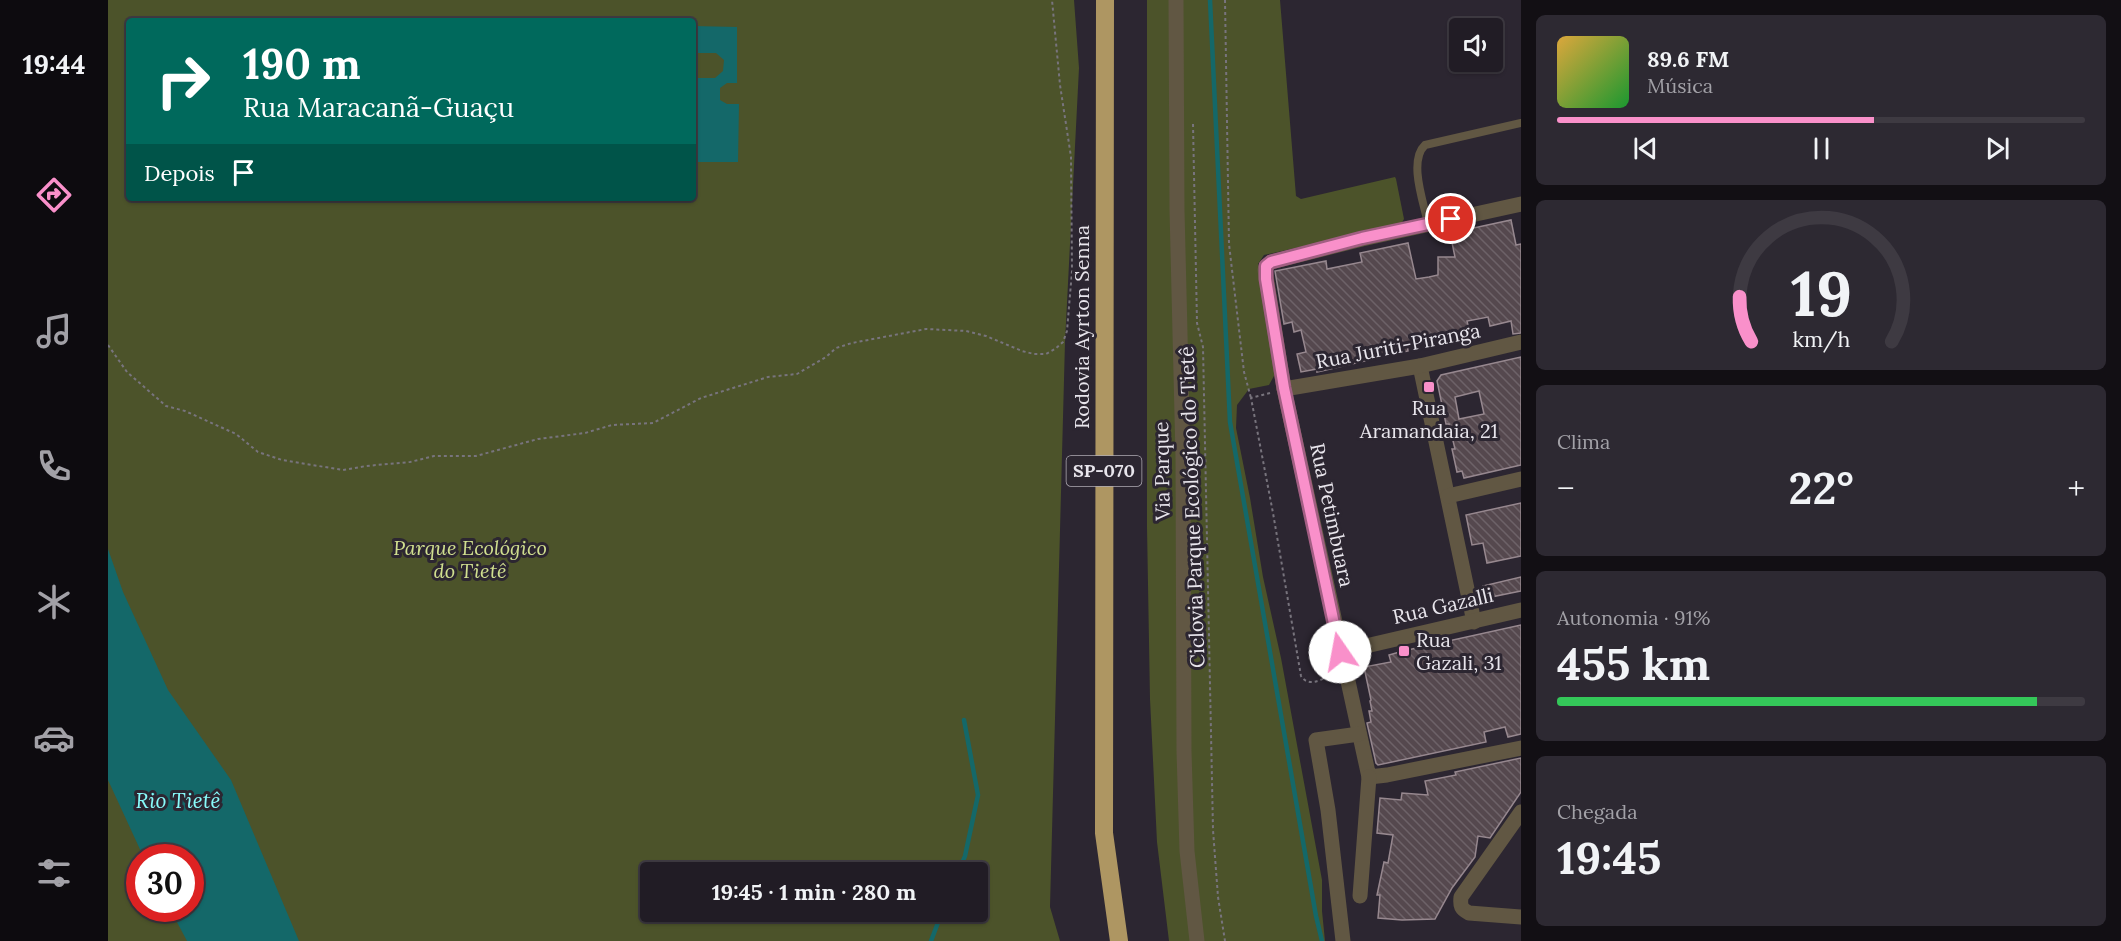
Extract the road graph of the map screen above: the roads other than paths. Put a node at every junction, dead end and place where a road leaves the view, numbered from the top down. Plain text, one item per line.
1 (1105, 0) edge
2 (1176, 0) edge
3 (1521, 123) edge
4 (1521, 204) edge
5 (1428, 224) junction
6 (1521, 342) edge
7 (1420, 366) junction
8 (1284, 388) junction
9 (1521, 479) edge
10 (1448, 496) junction
11 (1521, 610) edge
12 (1474, 622) junction
13 (1340, 652) junction
14 (1359, 734) junction
15 (1521, 748) edge
16 (1368, 777) junction
17 (1521, 812) edge
18 (1360, 896) dead end
19 (1521, 917) edge
20 (1119, 941) edge
21 (1197, 941) edge
22 (1343, 941) edge

1 - 20 highway, Rodovia Ayrton Senna / SP-070
2 - 21 street, Via Parque
3 - 5 lane
4 - 5 street
5 - 8 street, Rua Petimbuara
6 - 7 street, Rua Juriti-Piranga
7 - 8 street, Rua Juriti-Piranga
7 - 10 street
8 - 13 street, Rua Petimbuara
9 - 10 street
10 - 12 street
11 - 12 street, Rua Gazalli
12 - 13 street, Rua Gazalli
13 - 14 street, Rua Petimbuara
14 - 16 street, Rua Petimbuara
14 - 22 street
15 - 16 street
16 - 18 street, Rua Petimbuara
17 - 19 street

